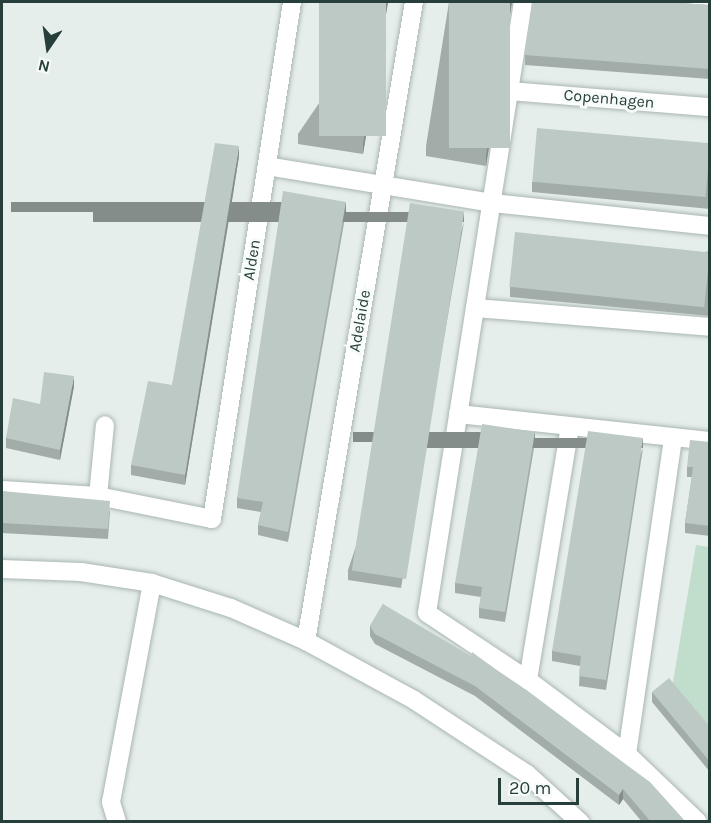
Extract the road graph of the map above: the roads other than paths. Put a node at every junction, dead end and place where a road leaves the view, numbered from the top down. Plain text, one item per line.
1 (292, 2) edge
2 (414, 2) edge
3 (523, 2) edge
4 (681, 2) edge
5 (710, 4) edge
6 (509, 91) junction
7 (710, 107) edge
8 (267, 166) junction
9 (383, 185) junction
10 (492, 203) junction
11 (710, 226) edge
12 (475, 308) junction
13 (710, 327) edge
14 (459, 414) junction
15 (105, 425) dead end
16 (570, 426) junction
17 (673, 436) junction
18 (710, 441) edge
19 (2, 490) edge
20 (98, 496) junction
21 (2, 569) edge
22 (152, 583) junction
23 (306, 640) junction
24 (528, 680) junction
25 (627, 754) junction
26 (117, 822) edge
27 (580, 822) edge
28 (698, 822) edge

1 - 8 street, Alden
2 - 9 street, Adelaide
3 - 6 street
4 - 5 street
6 - 7 street, Copenhagen
6 - 10 street
8 - 9 street
8 - 20 street, Alden
9 - 10 street
9 - 23 street, Adelaide
10 - 11 street
10 - 12 street
12 - 13 street
12 - 14 street
14 - 16 street
14 - 24 street
15 - 20 street
16 - 17 street
16 - 24 street
17 - 18 street
17 - 25 street
19 - 20 street
21 - 22 street
22 - 23 street
22 - 26 street
23 - 27 street
24 - 25 street
25 - 28 street

